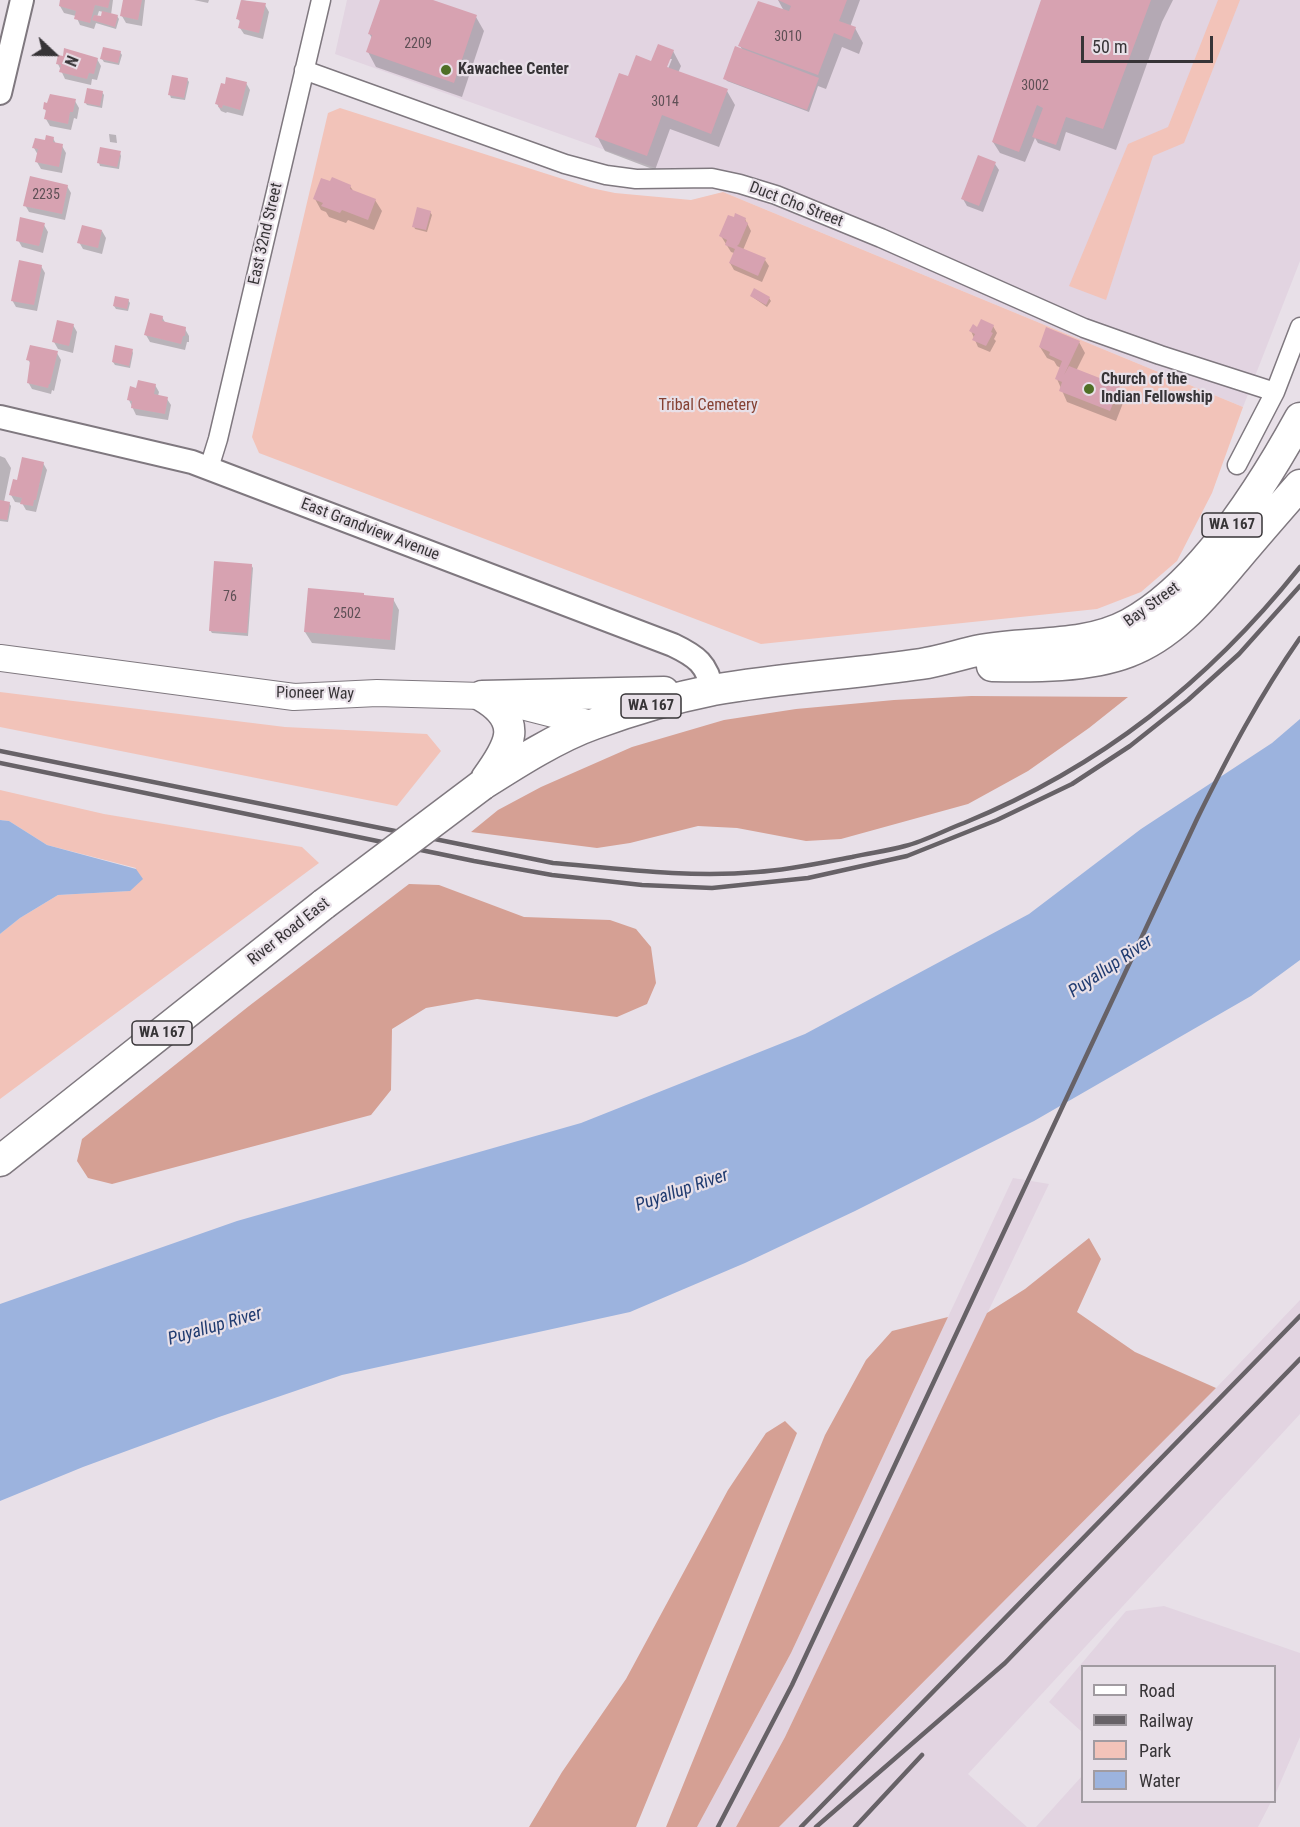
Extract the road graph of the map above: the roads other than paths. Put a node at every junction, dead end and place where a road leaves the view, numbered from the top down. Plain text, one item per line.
1 (22, 0) edge
2 (321, 0) edge
3 (304, 70) junction
4 (0, 93) edge
5 (1300, 327) edge
6 (1275, 392) junction
7 (0, 417) edge
8 (1300, 417) edge
9 (1237, 465) dead end
10 (209, 468) junction
11 (1300, 484) edge
12 (0, 658) edge
13 (923, 664) junction
14 (712, 691) junction
15 (482, 696) junction
16 (592, 724) junction
17 (482, 785) junction
18 (0, 1161) edge

1 - 4 street
2 - 3 street, East 32nd Street
3 - 6 street, Duct Cho Street
3 - 10 street, East 32nd Street
5 - 6 street
6 - 9 street
7 - 10 street, East Grandview Avenue
8 - 13 main road, Bay Street / WA 167
10 - 14 street, East Grandview Avenue
11 - 13 main road, Bay Street / WA 167
12 - 15 main road, Pioneer Way
13 - 14 main road, Bay Street / WA 167
14 - 15 main road
14 - 16 main road, WA 167
15 - 16 main road, Pioneer Way
15 - 17 main road
16 - 17 main road, River Road East / WA 167
17 - 18 main road, River Road East / WA 167, bridge

